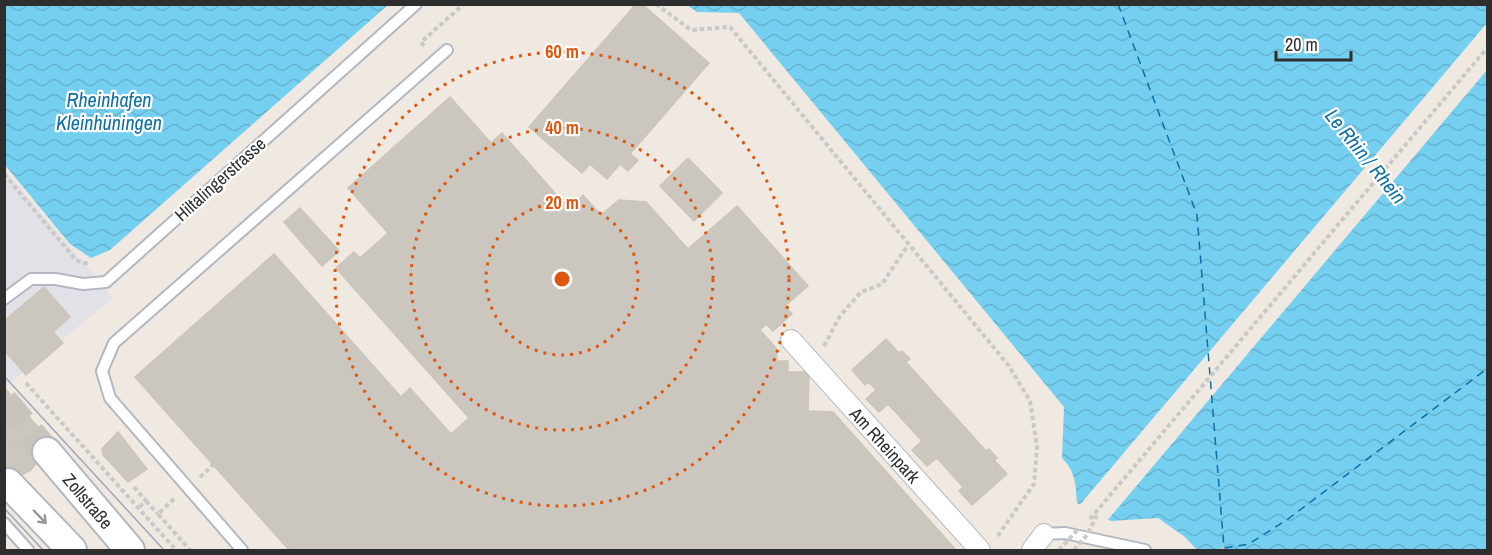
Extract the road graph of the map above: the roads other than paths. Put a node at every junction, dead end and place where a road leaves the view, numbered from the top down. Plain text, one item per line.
1 (416, 4) edge
2 (447, 50) dead end
3 (4, 299) edge
4 (791, 340) dead end
5 (47, 452) tunnel mouth
6 (8, 483) dead end
7 (4, 523) edge
8 (1044, 534) joint
9 (28, 550) edge
10 (72, 550) edge
11 (130, 550) edge
12 (242, 550) edge
13 (980, 550) edge
14 (1032, 550) edge
15 (1145, 550) edge

1 - 3 lane, Hiltalingerstrasse
2 - 12 lane
4 - 13 street, Am Rheinpark
5 - 11 main road, Zollstraße
6 -> 10 main road
7 - 9 lane
8 - 14 street
8 - 15 lane

